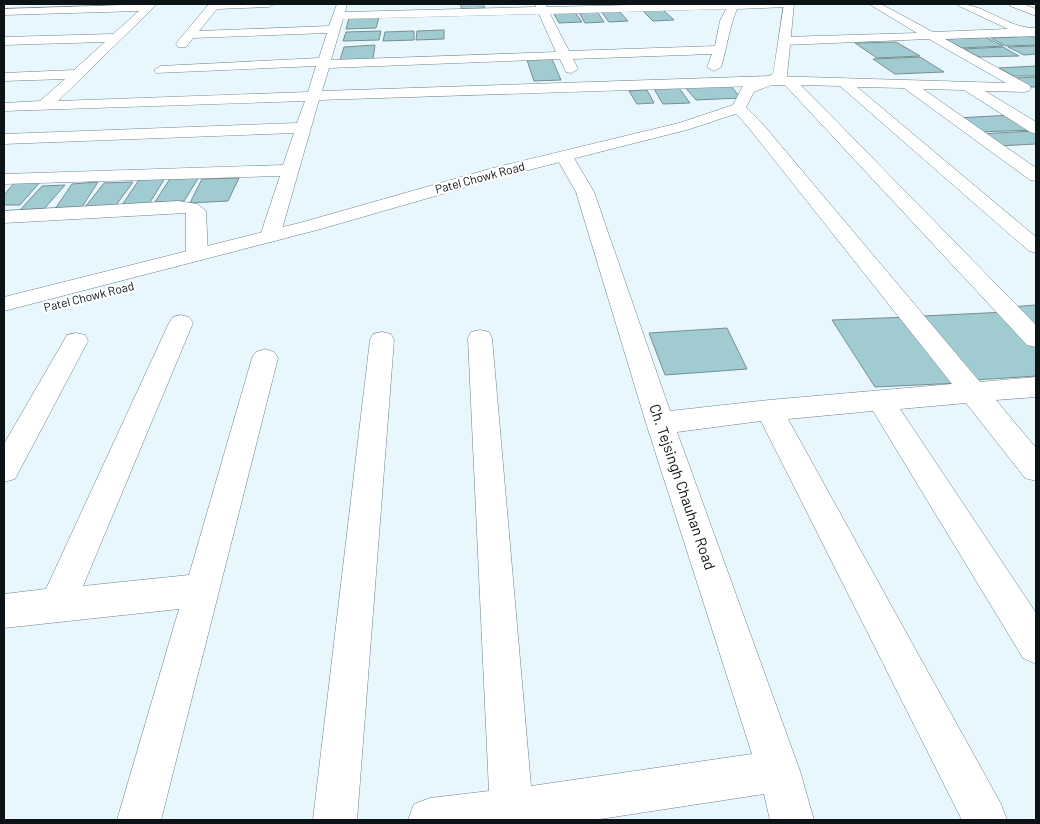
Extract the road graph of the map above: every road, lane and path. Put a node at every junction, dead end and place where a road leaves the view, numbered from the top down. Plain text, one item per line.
1 (28, 4) edge
2 (269, 4) edge
3 (734, 4) edge
4 (788, 4) edge
5 (874, 4) edge
6 (963, 4) edge
7 (1014, 4) edge
8 (214, 5) edge
9 (150, 6) edge
10 (542, 7) edge
11 (4, 12) edge
12 (16, 12) junction
13 (1036, 13) edge
14 (4, 19) edge
15 (221, 19) dead end
16 (202, 20) junction
17 (134, 21) junction
18 (115, 22) dead end
19 (334, 29) edge
20 (190, 35) junction
21 (1032, 35) edge
22 (931, 36) junction
23 (116, 38) junction
24 (784, 41) junction
25 (4, 42) edge
26 (196, 50) dead end
27 (720, 50) junction
28 (81, 54) dead end
29 (100, 54) junction
30 (565, 56) junction
31 (172, 58) dead end
32 (324, 63) junction
33 (161, 70) junction
34 (78, 74) junction
35 (4, 77) edge
36 (779, 80) junction
37 (707, 82) junction
38 (843, 82) junction
39 (907, 84) junction
40 (580, 86) junction
41 (967, 86) junction
42 (1030, 92) edge
43 (313, 96) junction
44 (135, 102) junction
45 (45, 105) junction
46 (4, 107) edge
47 (739, 108) junction
48 (303, 128) junction
49 (1036, 129) edge
50 (4, 140) edge
51 (565, 157) junction
52 (536, 164) junction
53 (290, 170) junction
54 (1036, 176) edge
55 (4, 178) edge
56 (4, 217) edge
57 (270, 236) junction
58 (1036, 247) edge
59 (197, 255) junction
60 (4, 304) edge
61 (4, 318) edge
62 (181, 323) dead end
63 (480, 338) dead end
64 (1036, 339) edge
65 (382, 340) dead end
66 (76, 341) dead end
67 (266, 358) dead end
68 (1036, 387) edge
69 (973, 392) junction
70 (880, 400) junction
71 (769, 410) junction
72 (660, 423) junction
73 (1036, 469) edge
74 (4, 470) edge
75 (203, 590) junction
76 (57, 605) junction
77 (4, 611) edge
78 (1036, 645) edge
79 (779, 771) junction
80 (512, 815) edge
81 (138, 820) edge
82 (335, 820) edge
83 (430, 820) edge
84 (792, 820) edge
85 (985, 820) edge

1 - 12 street
2 - 8 street
3 - 4 street
3 - 10 street
3 - 27 street
4 - 24 street
5 - 22 street
6 - 21 street
7 - 13 street
8 - 16 street
9 - 12 street
9 - 17 street
10 - 19 street
10 - 30 street
11 - 12 street
12 - 14 street
15 - 16 street
16 - 20 street
17 - 18 street
17 - 23 street
19 - 20 street
19 - 32 street
20 - 26 street
21 - 22 street
22 - 24 street
22 - 42 street
23 - 25 street
23 - 29 street
24 - 36 street
27 - 30 street
27 - 37 street
28 - 29 street
29 - 34 street
30 - 32 street
30 - 40 street
31 - 33 street
32 - 33 street
32 - 43 street
33 - 44 street
34 - 35 street
34 - 45 street
36 - 37 street
36 - 38 street
36 - 47 street
36 - 64 street
37 - 40 street
38 - 39 street
38 - 58 street
39 - 41 street
39 - 54 street
40 - 43 street
41 - 42 street
41 - 49 street
43 - 44 street
43 - 48 street
44 - 45 street
45 - 46 street
47 - 51 street
47 - 69 street
48 - 50 street
48 - 53 street
51 - 52 street
51 - 72 street, Ch. Tejsingh Chauhan Road
52 - 57 street, Patel Chowk Road
52 - 61 street, Patel Chowk Road
53 - 55 street
53 - 57 street
56 - 59 street
57 - 59 street, Patel Chowk Road
59 - 60 street, Patel Chowk Road
62 - 76 street
63 - 80 street
65 - 82 street
66 - 74 street
67 - 75 street
68 - 69 street
69 - 70 street
69 - 73 street
70 - 71 street
70 - 78 street
71 - 72 street
71 - 85 street
72 - 79 street, Ch. Tejsingh Chauhan Road
75 - 76 street
75 - 81 street
76 - 77 street
79 - 80 street
79 - 84 street, Ch. Tejsingh Chauhan Road
80 - 83 street

